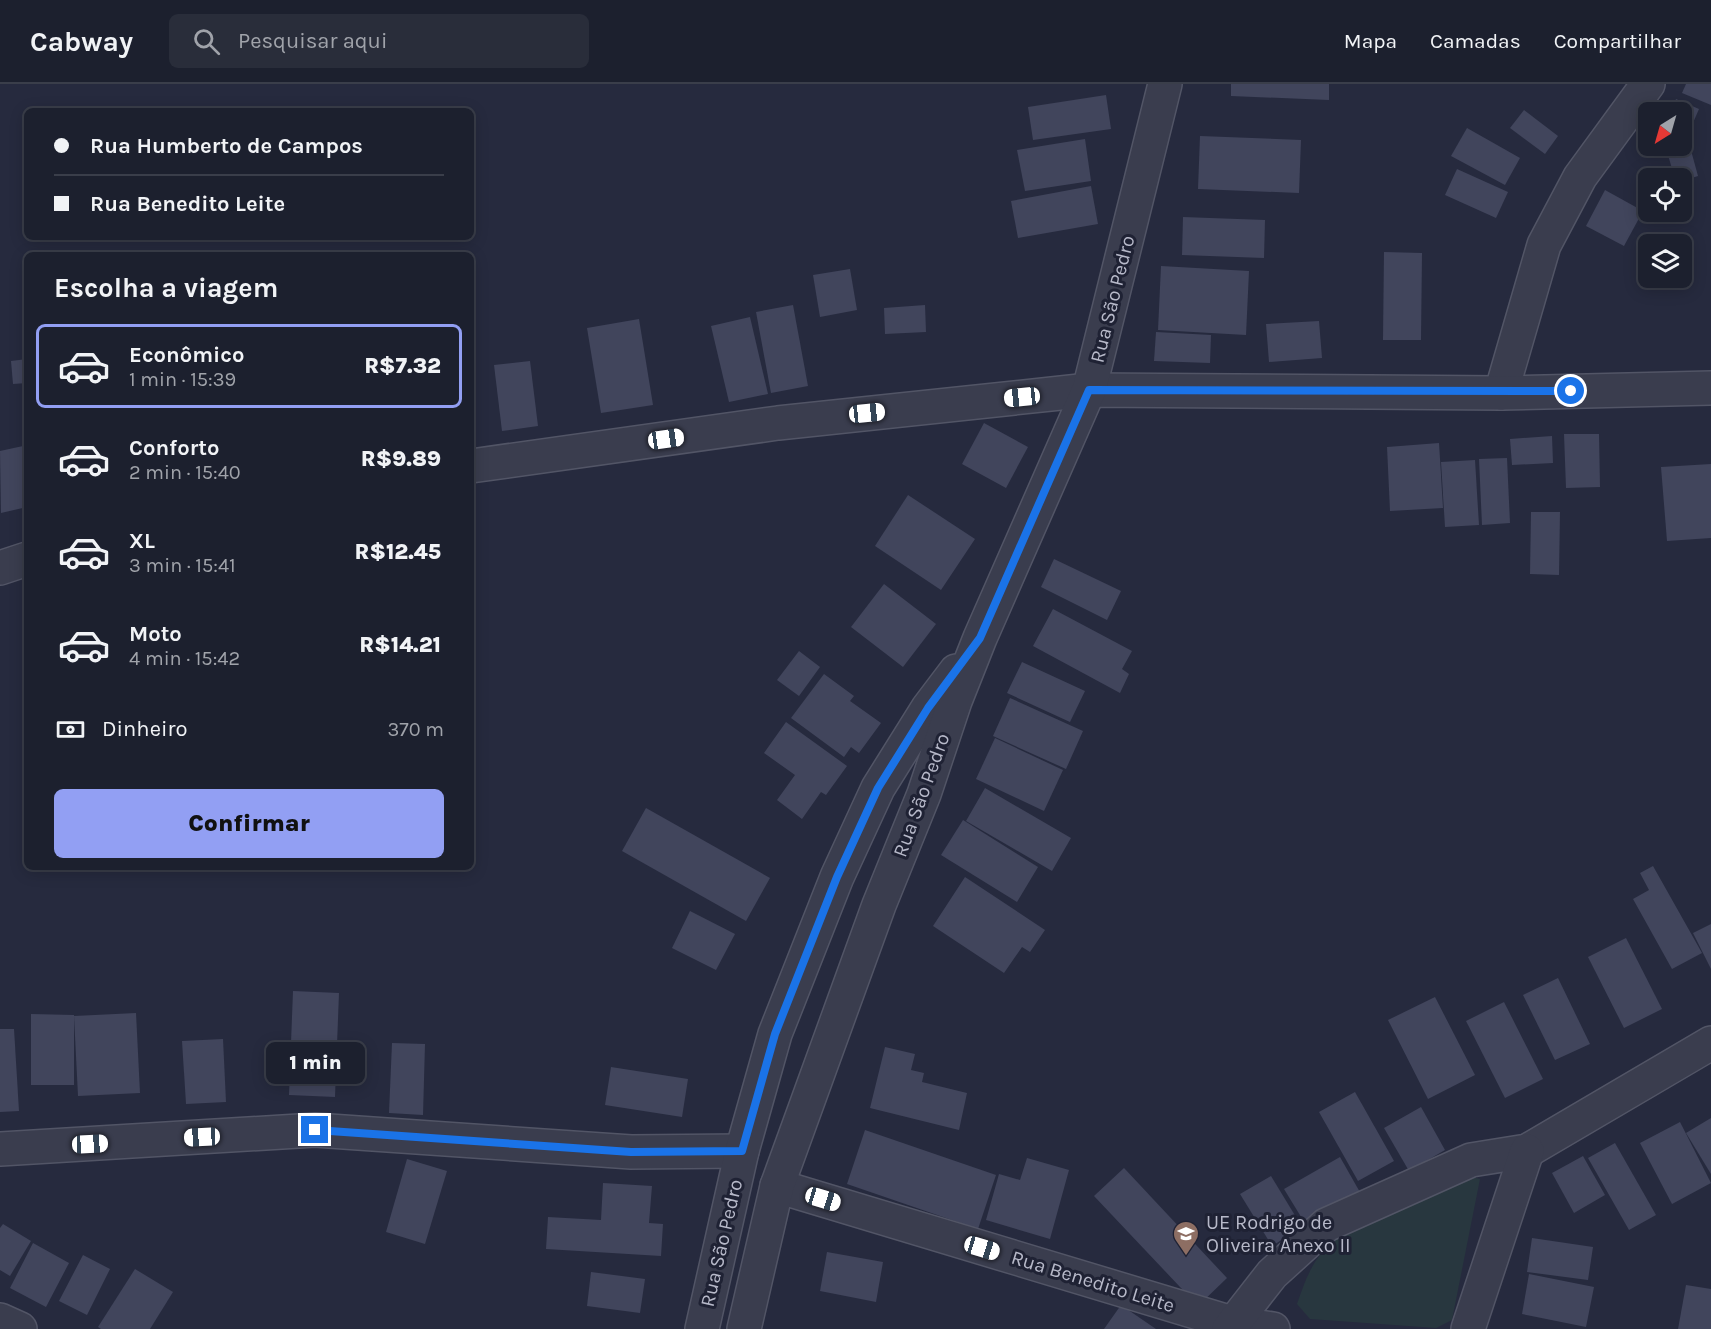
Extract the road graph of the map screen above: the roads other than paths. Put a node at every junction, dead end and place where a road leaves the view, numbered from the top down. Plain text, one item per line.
1 (1165, 84) edge
2 (1648, 84) edge
3 (1711, 388) edge
4 (1089, 390) junction
5 (1501, 393) junction
6 (474, 466) edge
7 (24, 560) edge
8 (0, 568) edge
9 (980, 638) junction
10 (1711, 1043) edge
11 (0, 1149) edge
12 (742, 1151) junction
13 (1527, 1151) junction
14 (777, 1186) junction
15 (0, 1320) edge
16 (1231, 1326) edge
17 (20, 1329) edge
18 (702, 1329) edge
19 (744, 1329) edge
20 (1273, 1329) edge
21 (1468, 1329) edge

1 - 4 street, Rua São Pedro
2 - 5 street
3 - 5 street
4 - 5 street
4 - 6 street
4 - 9 street, Rua São Pedro
7 - 8 street
9 - 12 street, Rua São Pedro
9 - 14 street, Rua São Pedro
10 - 13 street
11 - 12 street
12 - 18 street, Rua São Pedro
13 - 16 street
13 - 21 street
14 - 16 street, Rua Benedito Leite
14 - 19 street, Rua São Pedro
15 - 17 street
16 - 20 street, Rua Benedito Leite

